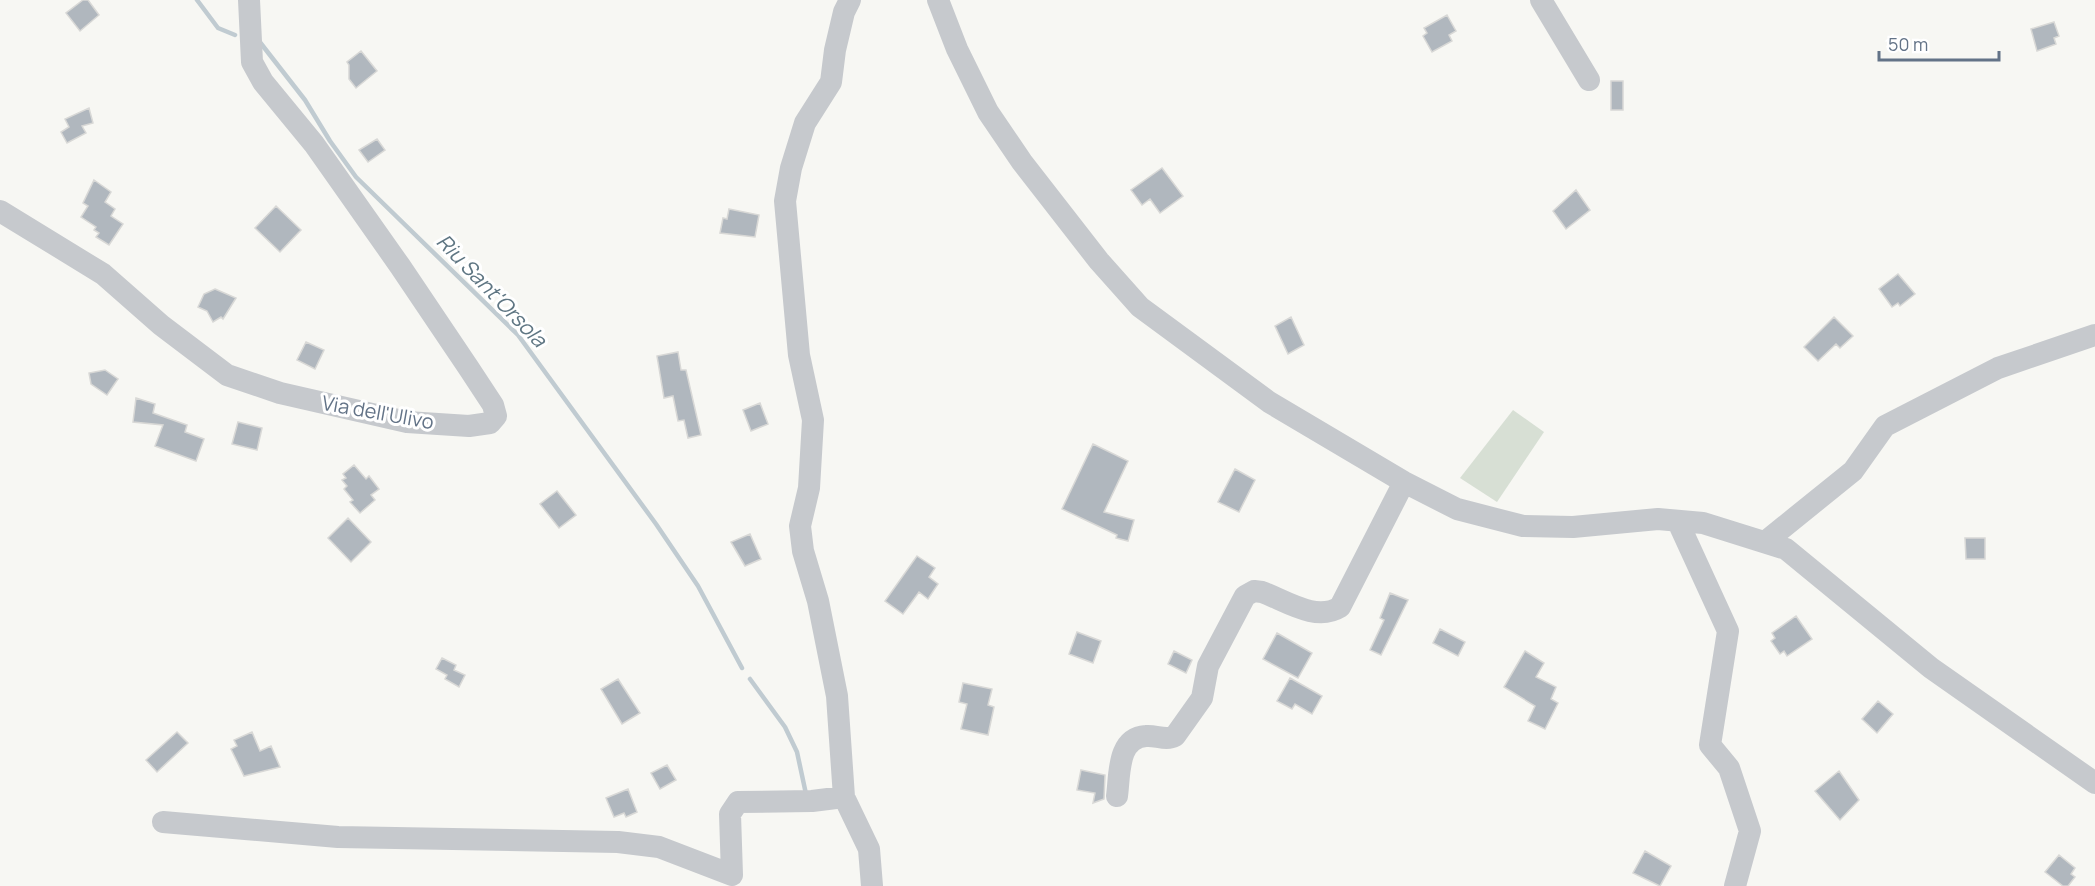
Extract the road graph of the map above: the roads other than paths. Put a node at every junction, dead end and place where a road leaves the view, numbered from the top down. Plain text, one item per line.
1 (249, 0) edge
2 (850, 0) edge
3 (938, 0) edge
4 (1541, 0) edge
5 (1589, 80) dead end
6 (0, 211) edge
7 (2095, 335) edge
8 (1404, 482) junction
9 (1678, 522) junction
10 (1765, 542) junction
11 (2095, 783) edge
12 (1117, 796) dead end
13 (844, 797) junction
14 (163, 822) dead end
15 (872, 886) edge
16 (1735, 886) edge

1 - 6 street, Via dell'Ulivo
2 - 13 street
3 - 8 street
4 - 5 street
7 - 10 street
8 - 9 street
8 - 12 street
9 - 10 street
9 - 16 street
10 - 11 street
13 - 14 street
13 - 15 street

